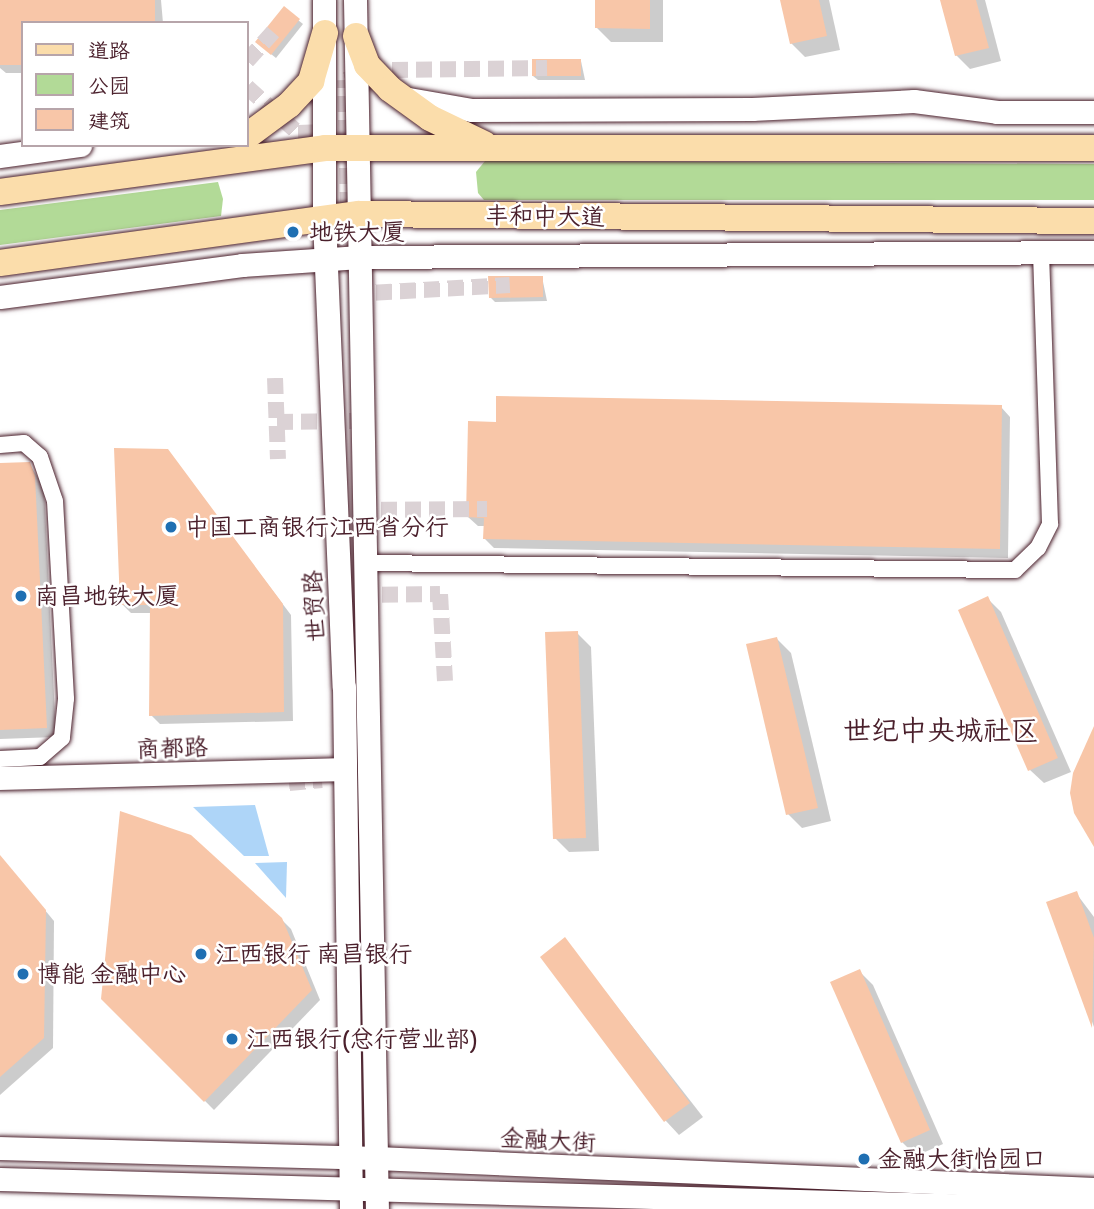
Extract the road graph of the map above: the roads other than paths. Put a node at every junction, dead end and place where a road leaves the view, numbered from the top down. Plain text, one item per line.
1 (324, 0) edge
2 (355, 0) edge
3 (325, 33) junction
4 (356, 36) junction
5 (402, 98) junction
6 (289, 105) junction
7 (1094, 112) edge
8 (248, 121) edge
9 (248, 135) edge
10 (65, 147) edge
11 (228, 147) edge
12 (325, 148) junction
13 (357, 148) junction
14 (492, 148) junction
15 (1094, 148) edge
16 (0, 156) edge
17 (195, 166) junction
18 (0, 192) edge
19 (359, 214) junction
20 (324, 219) junction
21 (1094, 221) edge
22 (1094, 252) edge
23 (1041, 253) junction
24 (359, 257) junction
25 (326, 261) junction
26 (0, 263) edge
27 (0, 297) edge
28 (0, 445) edge
29 (365, 563) junction
30 (0, 759) edge
31 (345, 769) junction
32 (0, 778) edge
33 (0, 1149) edge
34 (351, 1158) junction
35 (376, 1158) junction
36 (0, 1179) edge
37 (1094, 1189) edge
38 (351, 1200) edge
39 (377, 1200) edge
40 (1094, 1209) edge

1 - 3 main road, 世贸路
2 - 4 main road, 世贸路
3 - 6 main road
3 - 12 main road, 世贸路
4 - 5 main road
4 - 13 main road, 世贸路
5 - 7 main road
5 - 14 main road
6 - 8 main road
6 - 9 main road
10 - 16 main road
11 - 17 main road
12 - 13 main road
12 - 17 main road
12 - 20 main road, 世贸路
13 - 14 main road
13 - 19 main road, 世贸路
14 - 15 main road
17 - 18 main road
19 - 20 main road, 丰和中大道
19 - 21 main road, 丰和中大道
19 - 24 main road, 世贸路
20 - 25 main road, 世贸路
20 - 26 main road, 丰和中大道
22 - 23 main road
23 - 24 main road
23 - 29 street
24 - 25 main road
24 - 29 main road, 世贸路
25 - 27 main road
25 - 31 main road, 世贸路
28 - 30 street
29 - 35 main road, 世贸路
31 - 32 main road, 商都路
31 - 34 main road, 世贸路
33 - 34 main road, 金融大街
34 - 35 main road, 金融大街
34 - 38 main road, 世贸路
35 - 37 main road, 金融大街
35 - 39 main road, 世贸路
36 - 38 main road
38 - 39 main road
39 - 40 main road

